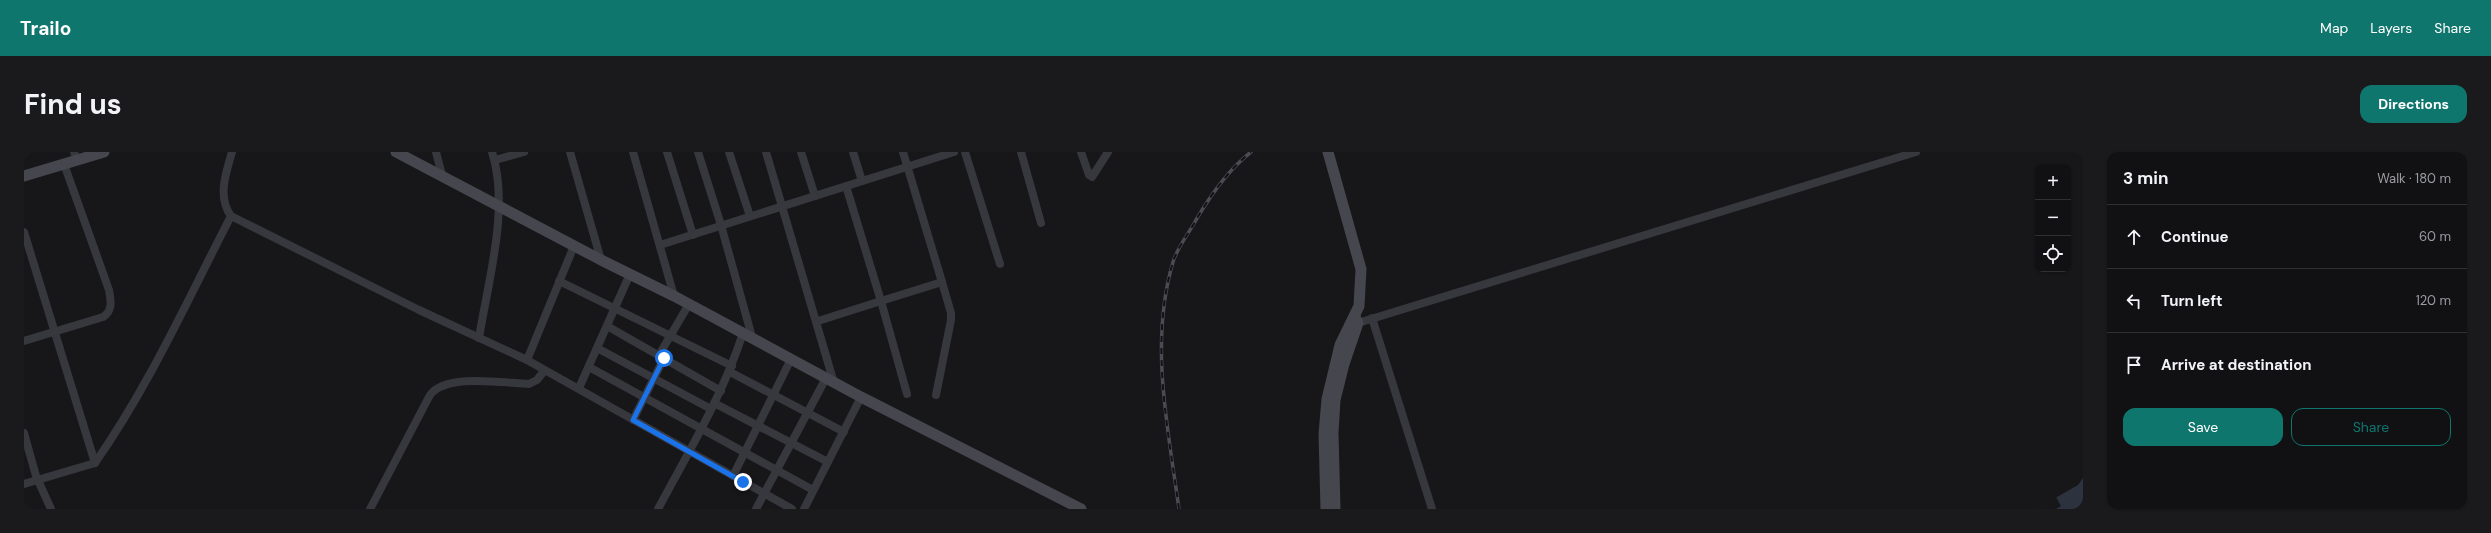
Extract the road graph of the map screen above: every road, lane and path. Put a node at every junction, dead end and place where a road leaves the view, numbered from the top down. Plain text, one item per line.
1 (104, 152) edge
2 (232, 152) edge
3 (396, 152) edge
4 (436, 152) edge
5 (524, 152) edge
6 (570, 152) edge
7 (633, 152) edge
8 (667, 152) edge
9 (698, 152) edge
10 (729, 152) edge
11 (766, 152) edge
12 (801, 152) edge
13 (853, 152) edge
14 (903, 152) edge
15 (954, 152) edge
16 (965, 152) edge
17 (1021, 152) edge
18 (1081, 152) edge
19 (1108, 152) edge
20 (1328, 152) edge
21 (1916, 152) edge
22 (75, 156) edge
23 (493, 156) edge
24 (64, 164) junction
25 (908, 166) junction
26 (442, 175) junction
27 (24, 176) edge
28 (862, 181) junction
29 (846, 186) junction
30 (815, 196) junction
31 (783, 206) junction
32 (500, 207) junction
33 (232, 216) junction
34 (750, 216) junction
35 (1041, 223) dead end
36 (721, 225) junction
37 (24, 232) edge
38 (692, 235) junction
39 (660, 245) junction
40 (574, 246) junction
41 (601, 260) junction
42 (1000, 264) dead end
43 (630, 274) junction
44 (559, 281) junction
45 (942, 282) junction
46 (674, 296) junction
47 (880, 301) junction
48 (689, 304) junction
49 (615, 308) junction
50 (1372, 318) junction
51 (1357, 320) junction
52 (818, 321) junction
53 (607, 326) junction
54 (56, 331) junction
55 (747, 335) junction
56 (671, 336) junction
57 (479, 338) junction
58 (24, 341) edge
59 (597, 348) junction
60 (661, 356) junction
61 (791, 358) junction
62 (527, 360) junction
63 (589, 367) junction
64 (731, 369) junction
65 (544, 371) junction
66 (654, 377) junction
67 (830, 380) junction
68 (579, 388) junction
69 (721, 390) junction
70 (773, 394) junction
71 (907, 394) dead end
72 (936, 395) dead end
73 (861, 397) junction
74 (644, 398) junction
75 (713, 406) junction
76 (808, 413) junction
77 (633, 420) junction
78 (758, 427) junction
79 (701, 430) junction
80 (844, 432) junction
81 (24, 433) edge
82 (791, 443) junction
83 (688, 452) junction
84 (745, 453) junction
85 (828, 462) junction
86 (95, 463) junction
87 (777, 470) junction
88 (732, 476) junction
89 (37, 480) junction
90 (24, 484) edge
91 (814, 490) junction
92 (764, 493) junction
93 (51, 509) edge
94 (370, 509) edge
95 (658, 509) edge
96 (756, 509) edge
97 (792, 509) edge
98 (804, 509) edge
99 (1081, 509) edge
100 (1326, 509) edge
101 (1335, 509) edge
102 (1432, 509) edge

1 - 22 main road
2 - 33 street
3 - 26 main road
4 - 26 street
5 - 23 street
6 - 41 street
7 - 39 street
8 - 38 street
9 - 36 street
10 - 34 street
11 - 31 street
12 - 30 street
13 - 28 street
14 - 25 street
15 - 25 street
16 - 42 street
17 - 35 street
18 - 19 street
20 - 51 main road
21 - 50 street
22 - 24 main road
23 - 32 street
24 - 27 main road
24 - 54 street
25 - 28 street
25 - 45 street
26 - 32 main road
28 - 29 street
29 - 30 street
29 - 47 street
30 - 31 street
31 - 34 street
31 - 52 street
32 - 40 main road
32 - 57 street
33 - 57 street
33 - 86 street
34 - 36 street
36 - 38 street
36 - 55 street
37 - 54 street
38 - 39 street
39 - 46 street
40 - 41 main road
40 - 44 street
41 - 43 main road
43 - 46 main road
43 - 49 street
44 - 49 street
44 - 62 street
45 - 47 street
45 - 72 street
46 - 48 main road
47 - 52 street
47 - 71 street
48 - 55 main road
48 - 56 street
49 - 53 street
49 - 56 street
50 - 51 street
50 - 102 street
51 - 100 main road
51 - 101 main road
52 - 67 street
53 - 59 street
53 - 60 street
54 - 58 street
54 - 86 street
55 - 61 main road
55 - 64 street
56 - 60 street
56 - 64 street
57 - 62 street
59 - 63 street
59 - 66 street
60 - 66 street
60 - 69 street
61 - 67 main road
61 - 70 street
62 - 65 street
63 - 68 street
63 - 74 street
64 - 69 street
64 - 70 street
65 - 68 street
65 - 94 street
66 - 74 street
66 - 75 street
67 - 73 main road
67 - 76 street
68 - 77 street
69 - 75 street
70 - 76 street
70 - 78 street
73 - 80 street
73 - 99 main road
74 - 77 street
74 - 79 street
75 - 78 street
75 - 79 street
76 - 80 street
76 - 82 street
77 - 83 street
78 - 82 street
78 - 84 street
79 - 83 street
79 - 84 street
80 - 85 street
81 - 89 street
82 - 85 street
82 - 87 street
83 - 88 street
83 - 95 street
84 - 87 street
84 - 88 street
85 - 91 street
86 - 89 street
87 - 91 street
87 - 92 street
88 - 92 street
89 - 90 street
89 - 93 street
91 - 98 street
92 - 96 street
92 - 97 street

